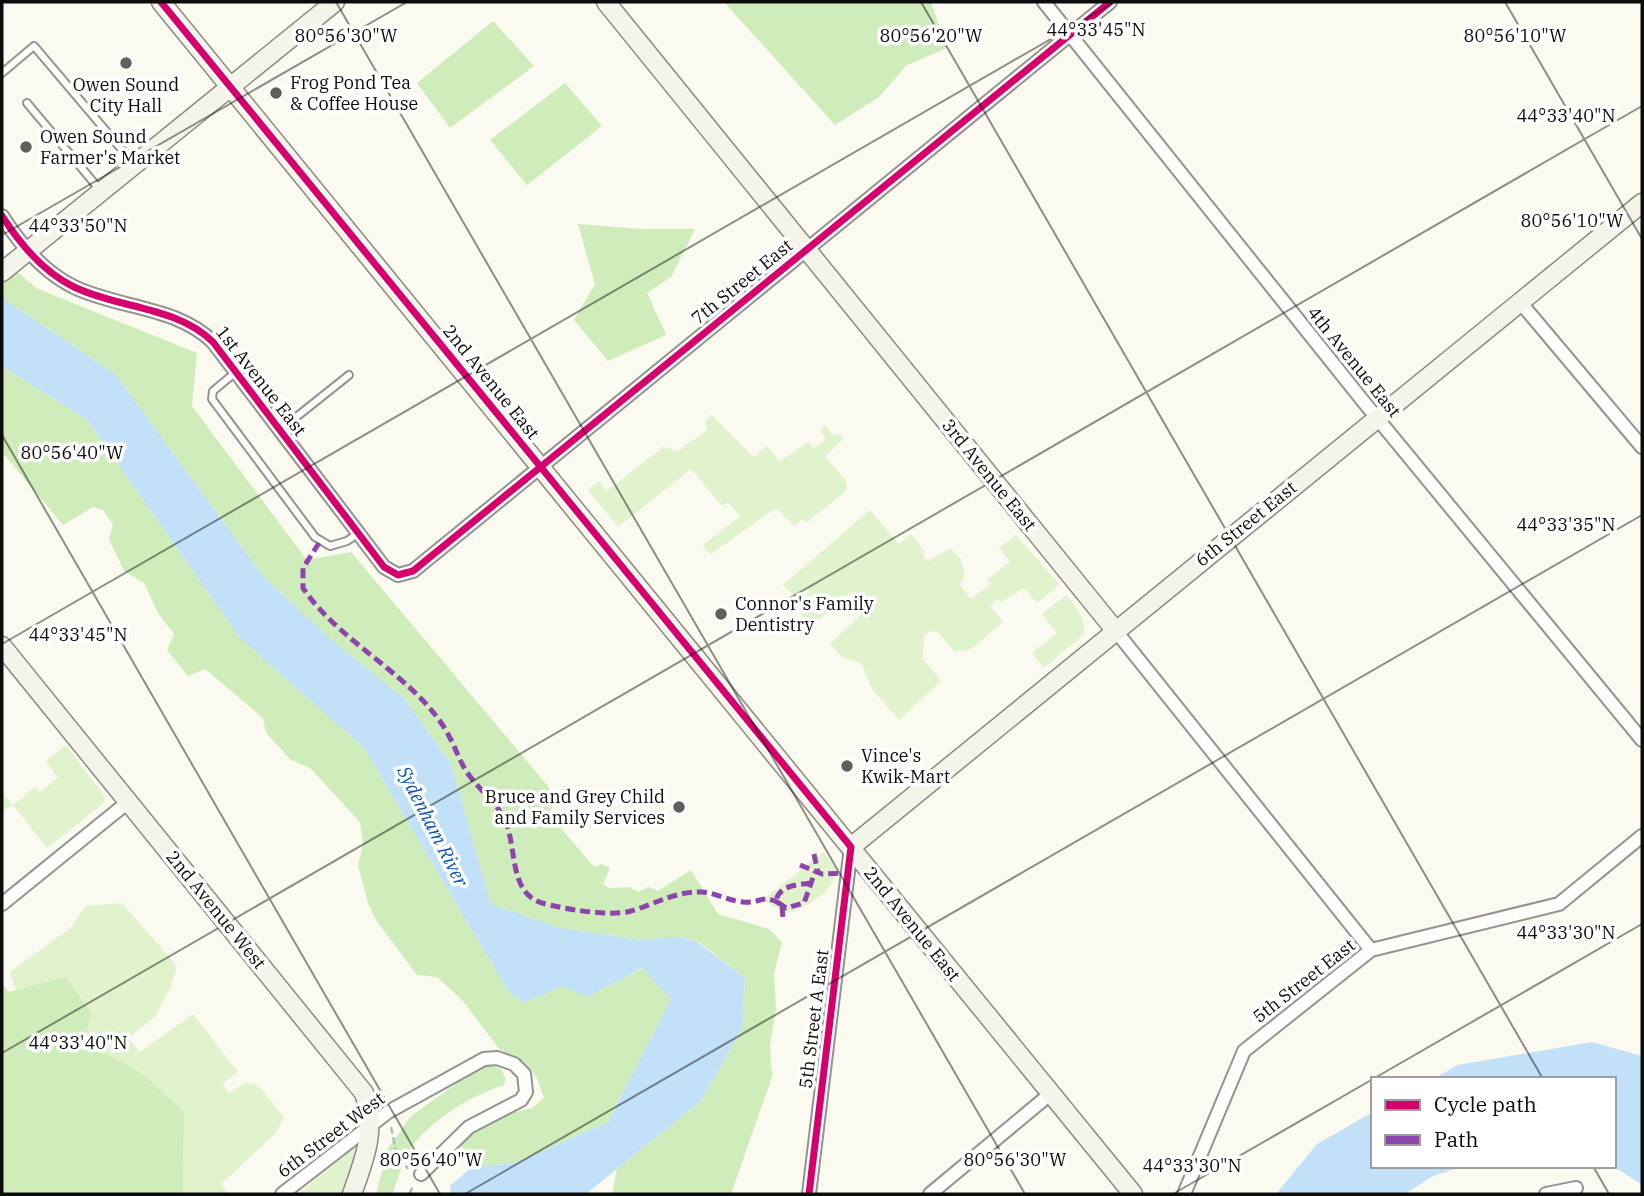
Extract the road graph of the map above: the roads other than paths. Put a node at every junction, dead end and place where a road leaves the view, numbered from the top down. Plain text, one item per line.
1 (161, 2) edge
2 (335, 2) edge
3 (606, 2) edge
4 (1044, 2) edge
5 (1110, 2) edge
6 (1071, 35) junction
7 (2, 73) edge
8 (230, 88) junction
9 (27, 103) dead end
10 (135, 165) junction
11 (102, 192) junction
12 (1642, 203) edge
13 (2, 216) edge
14 (806, 250) junction
15 (28, 251) junction
16 (2, 272) edge
17 (1520, 302) junction
18 (236, 372) junction
19 (349, 375) dead end
20 (1377, 418) junction
21 (280, 430) junction
22 (1642, 447) edge
23 (541, 467) junction
24 (359, 533) junction
25 (390, 572) joint
26 (1115, 630) junction
27 (2, 646) edge
28 (1642, 740) edge
29 (128, 802) junction
30 (1642, 836) edge
31 (851, 847) junction
32 (2, 904) edge
33 (1371, 950) junction
34 (1049, 1095) junction
35 (371, 1124) junction
36 (418, 1180) road end
37 (1576, 1188) dead end
38 (282, 1194) edge
39 (352, 1194) edge
40 (808, 1194) edge
41 (930, 1194) edge
42 (1133, 1194) edge
43 (1184, 1194) edge
44 (1546, 1194) edge

1 - 8 main road, 2nd Avenue East
2 - 8 main road
3 - 14 main road, 3rd Avenue East
4 - 6 street, 4th Avenue East
5 - 6 street, 7th Street East
6 - 14 street, 7th Street East
6 - 20 street, 4th Avenue East
7 - 10 lane
8 - 10 main road
8 - 23 main road, 2nd Avenue East
9 - 11 lane
10 - 11 main road
11 - 15 main road
12 - 17 main road, 6th Street East
13 - 15 street, 1st Avenue East
14 - 23 street, 7th Street East
14 - 26 main road, 3rd Avenue East
15 - 16 main road
15 - 18 street, 1st Avenue East
17 - 20 main road, 6th Street East
17 - 22 street
18 - 21 street, 1st Avenue East
18 - 24 lane
19 - 21 lane
20 - 26 main road, 6th Street East
20 - 28 street, 4th Avenue East
21 - 24 street, 1st Avenue East
23 - 25 street, 7th Street East
23 - 31 main road, 2nd Avenue East
24 - 25 street, 1st Avenue East
26 - 31 main road, 6th Street East
26 - 33 street, 3rd Avenue East
27 - 29 main road, 2nd Avenue West
29 - 32 street
29 - 35 main road, 2nd Avenue West
30 - 33 street, 5th Street East
31 - 34 main road, 2nd Avenue East
31 - 40 street, 5th Street A East
33 - 43 street, 5th Street East
34 - 41 street
34 - 42 main road, 2nd Avenue East
35 - 36 street, 6th Street West
35 - 38 street, 6th Street West
35 - 39 main road, 2nd Avenue West
37 - 44 street

